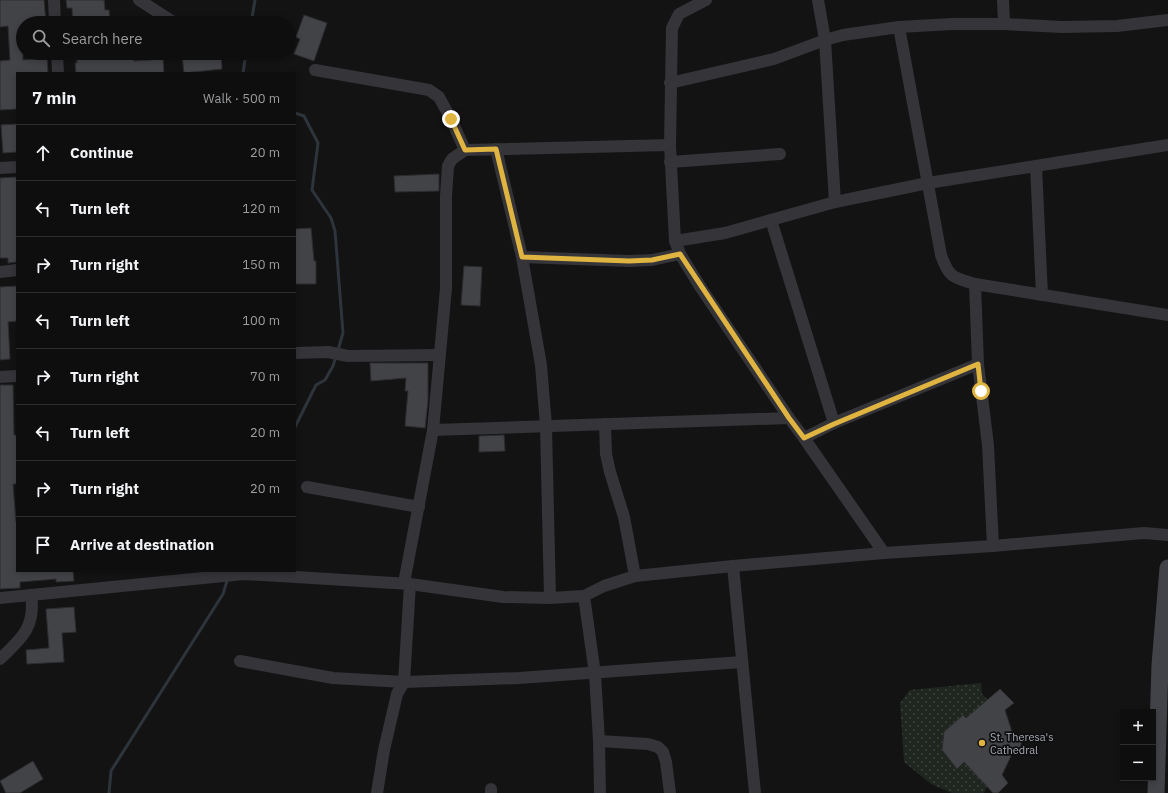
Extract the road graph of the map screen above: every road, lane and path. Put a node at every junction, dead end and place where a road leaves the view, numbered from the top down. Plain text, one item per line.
1 (54, 0) edge
2 (139, 0) edge
3 (706, 0) edge
4 (818, 0) edge
5 (1003, 0) edge
6 (55, 16) edge
7 (164, 16) edge
8 (1168, 20) edge
9 (1004, 24) junction
10 (899, 27) junction
11 (825, 40) junction
12 (57, 60) edge
13 (315, 70) dead end
14 (58, 72) edge
15 (670, 83) junction
16 (670, 145) junction
17 (1168, 145) edge
18 (496, 149) junction
19 (465, 150) junction
20 (780, 154) dead end
21 (670, 162) junction
22 (1036, 166) junction
23 (16, 167) edge
24 (0, 168) edge
25 (928, 183) junction
26 (835, 202) junction
27 (771, 220) junction
28 (675, 241) junction
29 (680, 254) junction
30 (522, 257) junction
31 (16, 270) edge
32 (0, 272) edge
33 (976, 284) junction
34 (1042, 295) junction
35 (1168, 315) edge
36 (296, 353) edge
37 (439, 355) junction
38 (978, 364) junction
39 (16, 376) edge
40 (0, 377) edge
41 (789, 418) junction
42 (605, 424) junction
43 (834, 424) junction
44 (546, 426) junction
45 (433, 430) junction
46 (804, 438) junction
47 (307, 487) dead end
48 (419, 507) junction
49 (1168, 535) edge
50 (993, 546) junction
51 (884, 553) junction
52 (733, 566) junction
53 (1168, 568) edge
54 (635, 576) junction
55 (407, 583) junction
56 (31, 595) junction
57 (584, 596) junction
58 (0, 598) edge
59 (550, 598) junction
60 (0, 659) edge
61 (240, 661) dead end
62 (742, 662) junction
63 (594, 674) junction
64 (404, 682) junction
65 (599, 741) junction
66 (377, 793) edge
67 (600, 793) edge
68 (670, 793) edge
69 (754, 793) edge
70 (1156, 793) edge

1 - 6 street
2 - 7 street
3 - 15 street
4 - 11 street
5 - 9 street
8 - 9 street
9 - 10 street
10 - 11 street
10 - 25 street
11 - 15 street
11 - 26 street
12 - 14 street
13 - 19 street
15 - 16 street
16 - 18 street
16 - 21 street
17 - 22 street
18 - 19 street
18 - 30 street
19 - 37 street
20 - 21 street
21 - 28 street
22 - 25 street
22 - 34 street
23 - 24 street
25 - 26 street
25 - 33 street
26 - 27 street
27 - 28 street
27 - 43 street
28 - 29 street
29 - 30 street
29 - 41 street
30 - 44 street
31 - 32 street
33 - 34 street
33 - 38 street
34 - 35 street
36 - 37 street
37 - 45 street
38 - 43 street
38 - 50 street
39 - 40 street
41 - 42 street
41 - 46 street
42 - 44 street
42 - 54 street
43 - 46 street
44 - 45 street
44 - 59 street
45 - 48 street
46 - 51 street
47 - 48 street
48 - 55 street
49 - 50 street
50 - 51 street
51 - 52 street
52 - 54 street
52 - 62 street
53 - 70 main road
54 - 57 street
55 - 56 street
55 - 59 street
55 - 64 street
56 - 58 street
56 - 60 street
57 - 59 street
57 - 63 street
61 - 64 street
62 - 63 street
62 - 69 street
63 - 64 street
63 - 65 street
64 - 66 street
65 - 67 street
65 - 68 street

